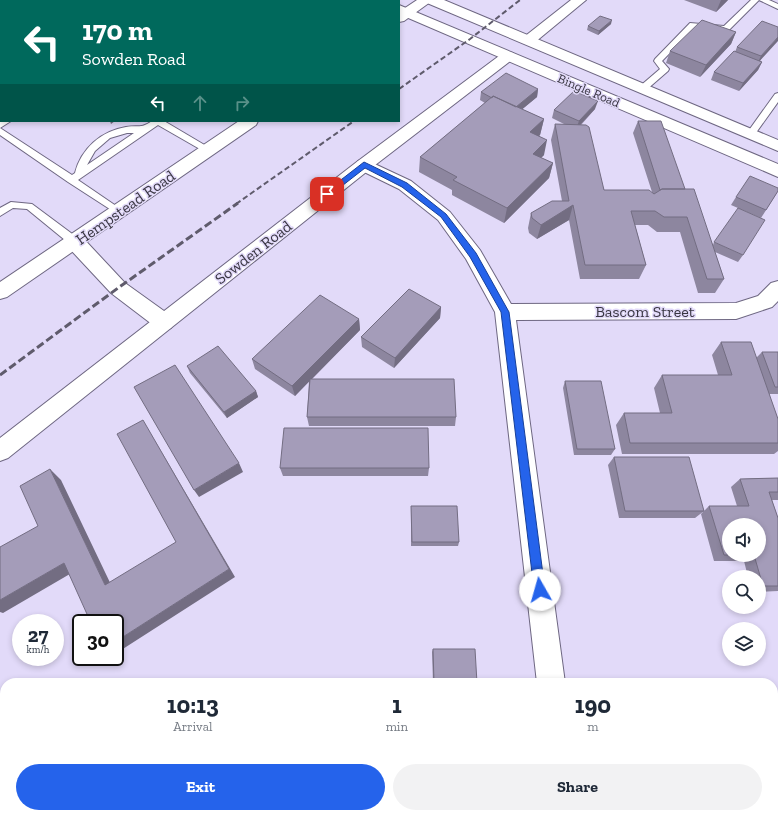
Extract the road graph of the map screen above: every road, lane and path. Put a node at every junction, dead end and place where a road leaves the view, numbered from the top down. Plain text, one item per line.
1 (426, 0) edge
2 (432, 0) edge
3 (579, 0) edge
4 (755, 0) edge
5 (763, 0) edge
6 (778, 7) edge
7 (402, 13) edge
8 (529, 40) junction
9 (508, 56) junction
10 (642, 89) junction
11 (658, 96) junction
12 (778, 96) edge
13 (643, 113) junction
14 (157, 122) edge
15 (160, 122) edge
16 (249, 122) edge
17 (145, 130) junction
18 (0, 131) edge
19 (750, 135) junction
20 (778, 146) edge
21 (208, 150) junction
22 (364, 165) junction
23 (778, 171) edge
24 (80, 173) junction
25 (71, 180) junction
26 (119, 212) junction
27 (0, 213) edge
28 (75, 242) junction
29 (778, 288) edge
30 (0, 292) edge
31 (505, 312) junction
32 (164, 322) junction
33 (0, 451) edge
34 (550, 678) edge

1 - 7 street
2 - 8 street, Bingle Road
3 - 8 street
4 - 10 lane
5 - 6 lane
7 - 9 street, Bingle Road
8 - 10 street, Bingle Road
9 - 13 street, Bingle Road
9 - 22 street, Sowden Road
10 - 11 street, Bingle Road
11 - 13 street
11 - 19 street, Bingle Road
12 - 19 lane
13 - 23 street, Bingle Road
14 - 17 lane
15 - 21 lane
16 - 21 street, Hempstead Road
17 - 24 lane
17 - 24 lane
18 - 25 lane
19 - 20 street, Bingle Road
21 - 26 street, Hempstead Road
22 - 31 street
22 - 32 street, Sowden Road
24 - 25 lane
25 - 26 lane
26 - 28 street, Hempstead Road
27 - 28 lane
28 - 30 street, Hempstead Road
28 - 32 street
29 - 31 street, Bascom Street
31 - 34 street
32 - 33 street, Sowden Road

